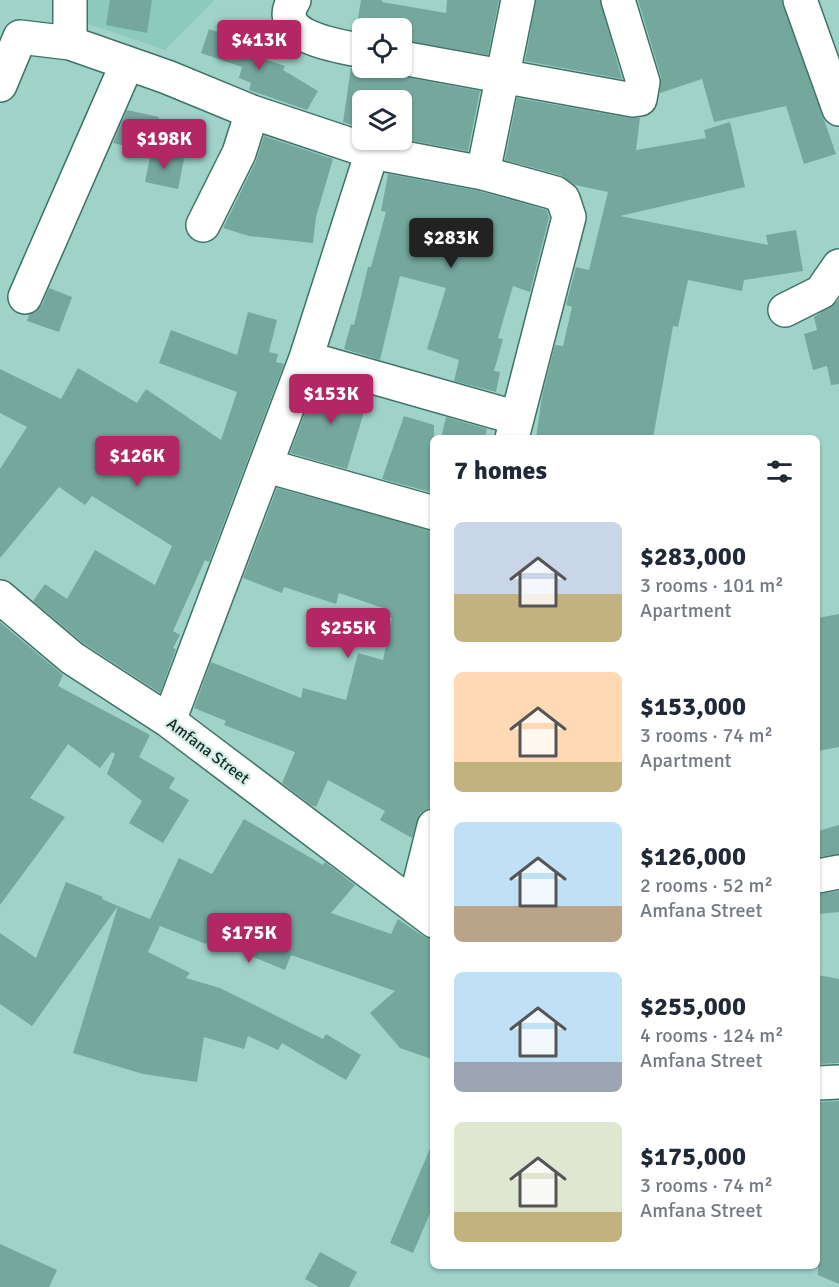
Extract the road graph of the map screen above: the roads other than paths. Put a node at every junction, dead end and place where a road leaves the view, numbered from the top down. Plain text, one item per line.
1 (70, 0) edge
2 (294, 0) edge
3 (518, 0) edge
4 (618, 0) edge
5 (800, 0) edge
6 (70, 43) junction
7 (352, 49) edge
8 (412, 60) edge
9 (127, 63) junction
10 (504, 77) junction
11 (0, 85) edge
12 (839, 109) edge
13 (252, 112) junction
14 (372, 152) junction
15 (483, 173) junction
16 (203, 225) dead end
17 (839, 266) edge
18 (25, 297) dead end
19 (784, 310) dead end
20 (306, 358) junction
21 (514, 428) edge
22 (267, 466) junction
23 (430, 512) edge
24 (0, 597) edge
25 (170, 721) junction
26 (430, 861) edge
27 (839, 872) edge
28 (820, 876) edge
29 (424, 914) edge
30 (839, 1082) edge
31 (820, 1083) edge

1 - 6 street
2 - 7 street
3 - 10 street
4 - 10 street
5 - 12 street
6 - 9 street
6 - 11 street
8 - 10 street
9 - 13 street
9 - 18 street
10 - 15 street
13 - 14 street
13 - 16 street
14 - 15 street
14 - 20 street
15 - 21 street
17 - 19 street
20 - 21 street
20 - 22 street
22 - 23 street
22 - 25 street
24 - 25 street, Amfana Street
25 - 29 street, Amfana Street
26 - 29 street
27 - 28 street
30 - 31 street

